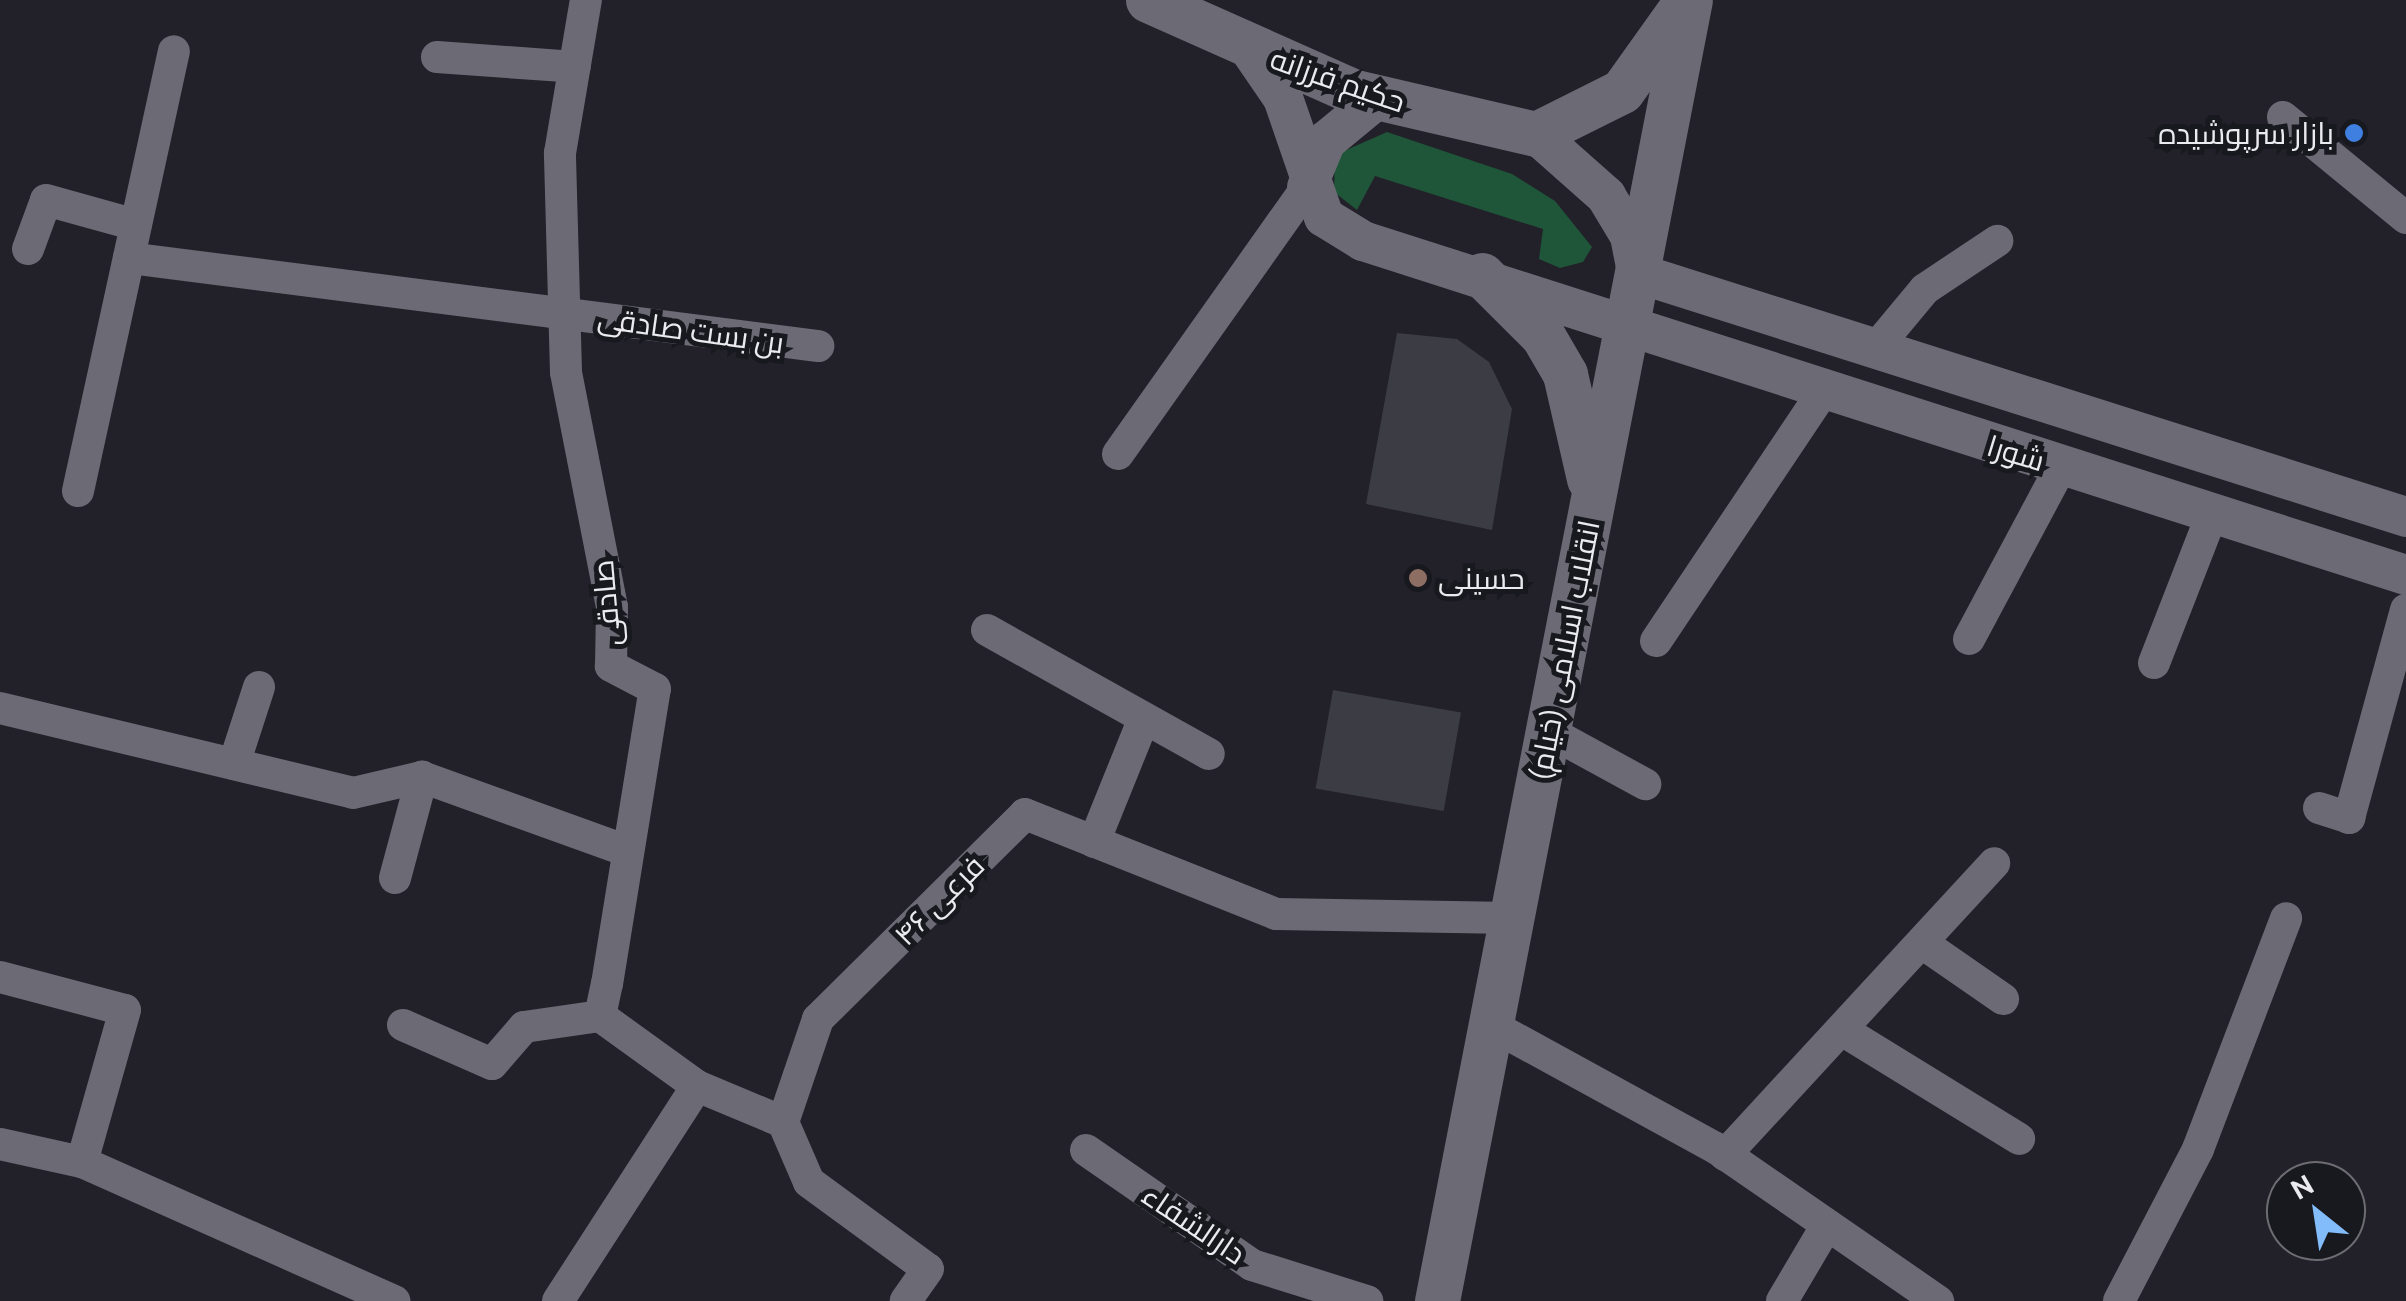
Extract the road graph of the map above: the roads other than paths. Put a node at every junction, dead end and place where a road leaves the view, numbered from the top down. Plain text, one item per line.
1 (586, 0) edge
2 (1148, 0) edge
3 (1689, 0) edge
4 (1248, 47) junction
5 (174, 50) dead end
6 (437, 57) dead end
7 (575, 66) junction
8 (1377, 99) junction
9 (2284, 118) dead end
10 (1536, 134) junction
11 (1307, 188) junction
12 (2406, 218) edge
13 (136, 225) junction
14 (1996, 241) dead end
15 (28, 250) dead end
16 (129, 258) junction
17 (1637, 273) junction
18 (1482, 275) junction
19 (564, 313) junction
20 (1626, 329) junction
21 (818, 346) dead end
22 (1875, 349) junction
23 (1822, 393) junction
24 (1118, 454) dead end
25 (2061, 467) junction
26 (78, 491) dead end
27 (1593, 499) junction
28 (2212, 514) junction
29 (2406, 517) edge
30 (2406, 575) edge
31 (2406, 610) edge
32 (987, 630) dead end
33 (1969, 640) dead end
34 (1656, 641) dead end
35 (2154, 663) dead end
36 (260, 687) dead end
37 (0, 708) edge
38 (1143, 721) junction
39 (1548, 730) junction
40 (1209, 754) dead end
41 (234, 764) junction
42 (422, 777) junction
43 (1644, 784) dead end
44 (2318, 808) dead end
45 (1094, 842) junction
46 (628, 851) junction
47 (1994, 863) dead end
48 (395, 878) dead end
49 (1512, 918) junction
50 (2286, 918) dead end
51 (1926, 945) junction
52 (0, 977) edge
53 (2003, 999) dead end
54 (600, 1016) junction
55 (1491, 1025) junction
56 (403, 1026) dead end
57 (1842, 1030) junction
58 (697, 1086) junction
59 (782, 1122) junction
60 (2019, 1138) dead end
61 (0, 1144) edge
62 (1086, 1150) dead end
63 (1726, 1156) junction
64 (82, 1162) junction
65 (1824, 1230) junction
66 (394, 1301) edge
67 (558, 1301) edge
68 (906, 1301) edge
69 (1366, 1301) edge
70 (1437, 1301) edge
71 (1782, 1301) edge
72 (1938, 1301) edge
73 (2118, 1301) edge

1 - 7 street, صادقی
2 - 4 main road, حکیم فرزانه
3 - 10 main road
3 - 17 main road, انقلاب اسلامی (خیام)
4 - 8 main road, حکیم فرزانه
4 - 11 street
5 - 13 street
6 - 7 street
7 - 19 street, صادقی
8 - 10 main road, حکیم فرزانه
8 - 11 street
9 - 12 street
10 - 17 street
11 - 18 street, شورا
11 - 24 street
13 - 15 street
13 - 16 street
14 - 22 street
16 - 19 street, بن بست صادقی
16 - 26 street
17 - 20 main road, انقلاب اسلامی (خیام)
17 - 22 street, شورا
18 - 20 street, شورا
18 - 27 main road
19 - 21 street, بن بست صادقی
19 - 46 street, صادقی
20 - 23 street, شورا
20 - 27 main road, انقلاب اسلامی (خیام)
22 - 29 street, شورا
23 - 25 street, شورا
23 - 34 street
25 - 28 street, شورا
25 - 33 street
27 - 39 main road, انقلاب اسلامی (خیام)
28 - 30 street, شورا
28 - 35 street
31 - 44 street
32 - 38 street
36 - 41 street
37 - 41 street
38 - 40 street
38 - 45 street
39 - 43 street
39 - 49 main road, انقلاب اسلامی (خیام)
41 - 42 street
42 - 46 street
42 - 48 street
45 - 49 street, فرعی ۴۶
45 - 59 street, فرعی ۴۶
46 - 54 street, صادقی
47 - 51 street
49 - 55 main road, انقلاب اسلامی (خیام)
50 - 73 street
51 - 53 street
51 - 57 street
52 - 64 street
54 - 56 street
54 - 58 street
55 - 63 street
55 - 70 main road, انقلاب اسلامی (خیام)
57 - 60 street
57 - 63 street
58 - 59 street
58 - 67 street
59 - 68 street
61 - 64 street
62 - 69 street, دارالشفاء
63 - 65 street
64 - 66 street
65 - 71 street
65 - 72 street

